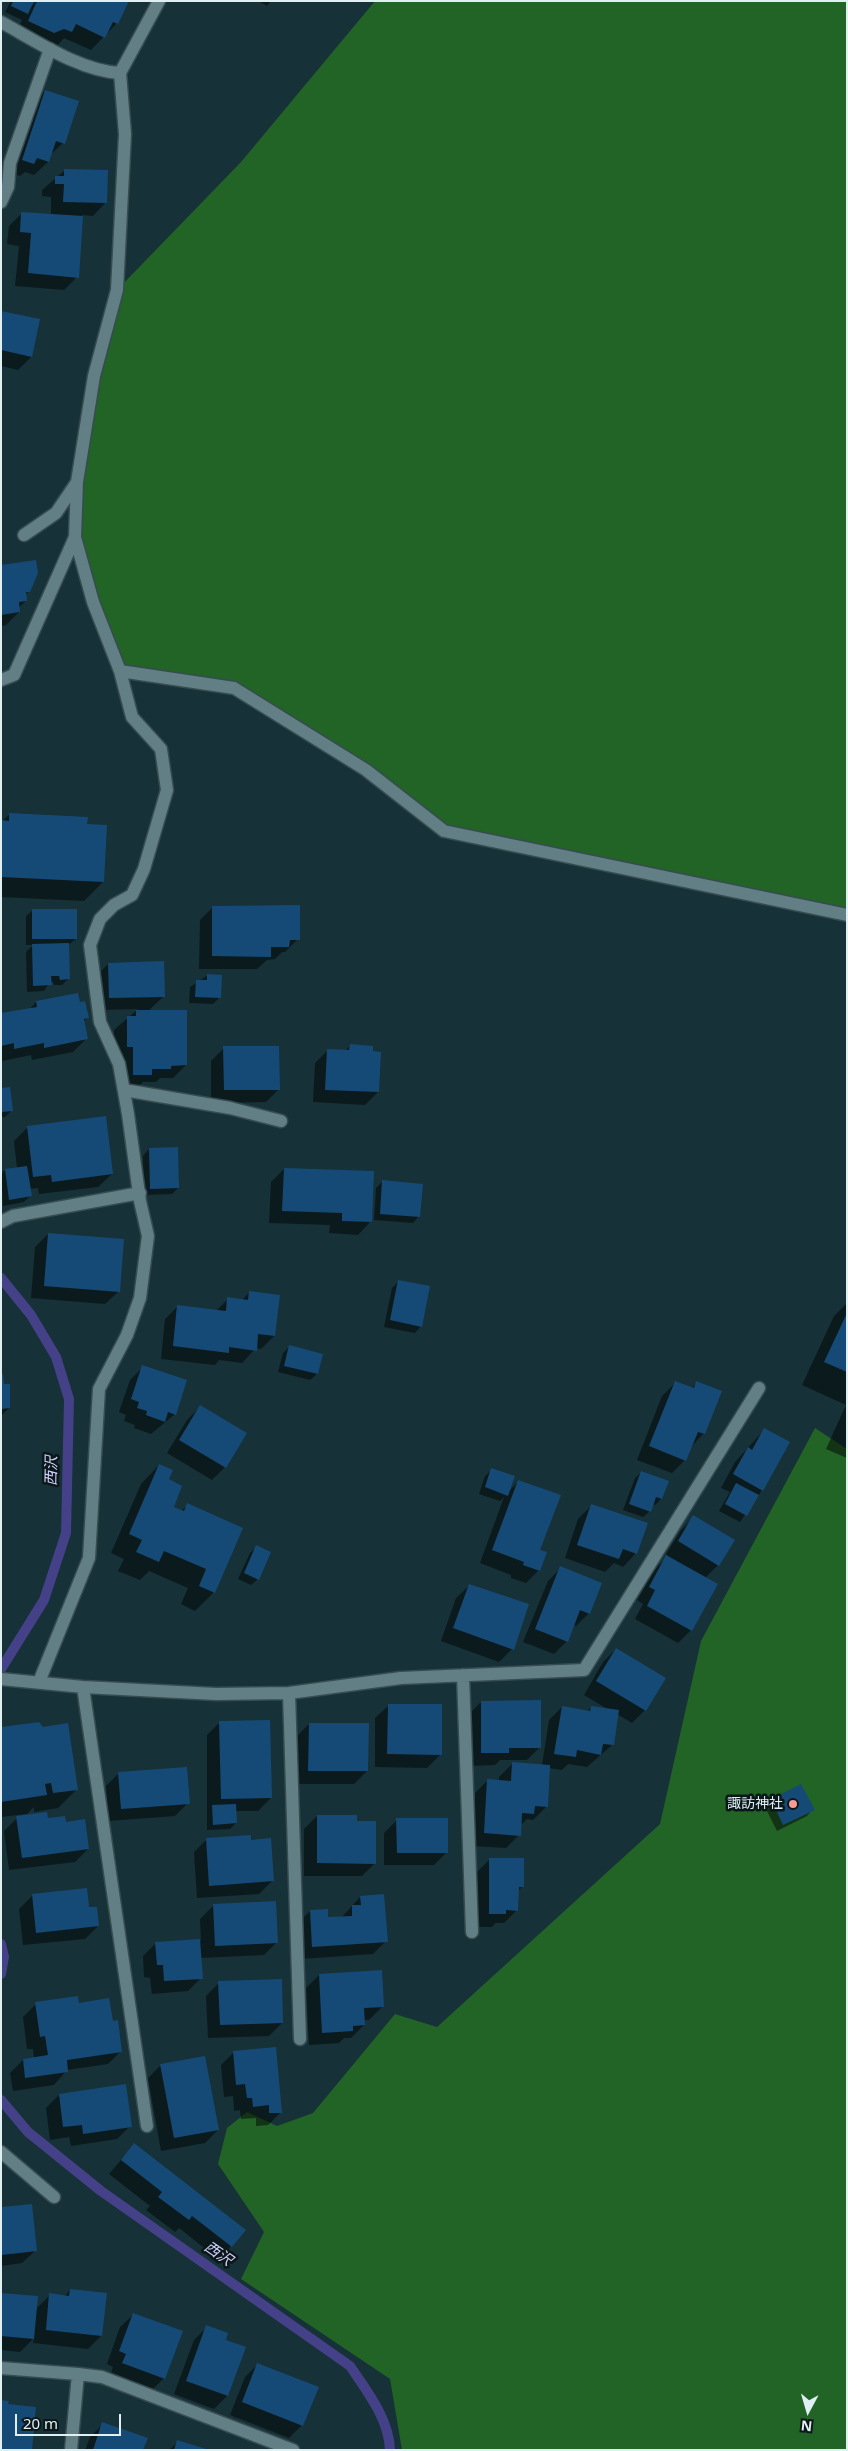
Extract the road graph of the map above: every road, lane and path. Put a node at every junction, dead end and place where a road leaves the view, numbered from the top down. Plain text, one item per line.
1 (159, 1) edge
2 (1, 22) edge
3 (50, 49) junction
4 (120, 73) junction
5 (1, 202) edge
6 (77, 482) junction
7 (24, 535) dead end
8 (75, 537) junction
9 (120, 671) junction
10 (1, 680) edge
11 (847, 916) edge
12 (124, 1090) junction
13 (281, 1121) dead end
14 (140, 1193) junction
15 (1, 1222) edge
16 (759, 1388) dead end
17 (464, 1675) junction
18 (1, 1679) edge
19 (39, 1682) junction
20 (83, 1686) junction
21 (289, 1693) junction
22 (472, 1932) dead end
23 (300, 2039) dead end
24 (147, 2126) dead end
25 (1, 2152) edge
26 (54, 2197) dead end
27 (1, 2368) edge
28 (78, 2374) junction
29 (71, 2450) edge
30 (293, 2450) edge

1 - 4 street
2 - 3 street
3 - 4 street
3 - 5 street
4 - 6 street
6 - 7 street
6 - 8 street
8 - 9 street
8 - 10 street
9 - 11 street
9 - 12 street
12 - 13 street
12 - 14 street
14 - 15 street
14 - 19 street
16 - 17 street
17 - 21 street
17 - 22 street
18 - 19 street
19 - 20 street
20 - 21 street
20 - 24 street
21 - 23 street
25 - 26 street
27 - 28 street
28 - 29 street
28 - 30 street

